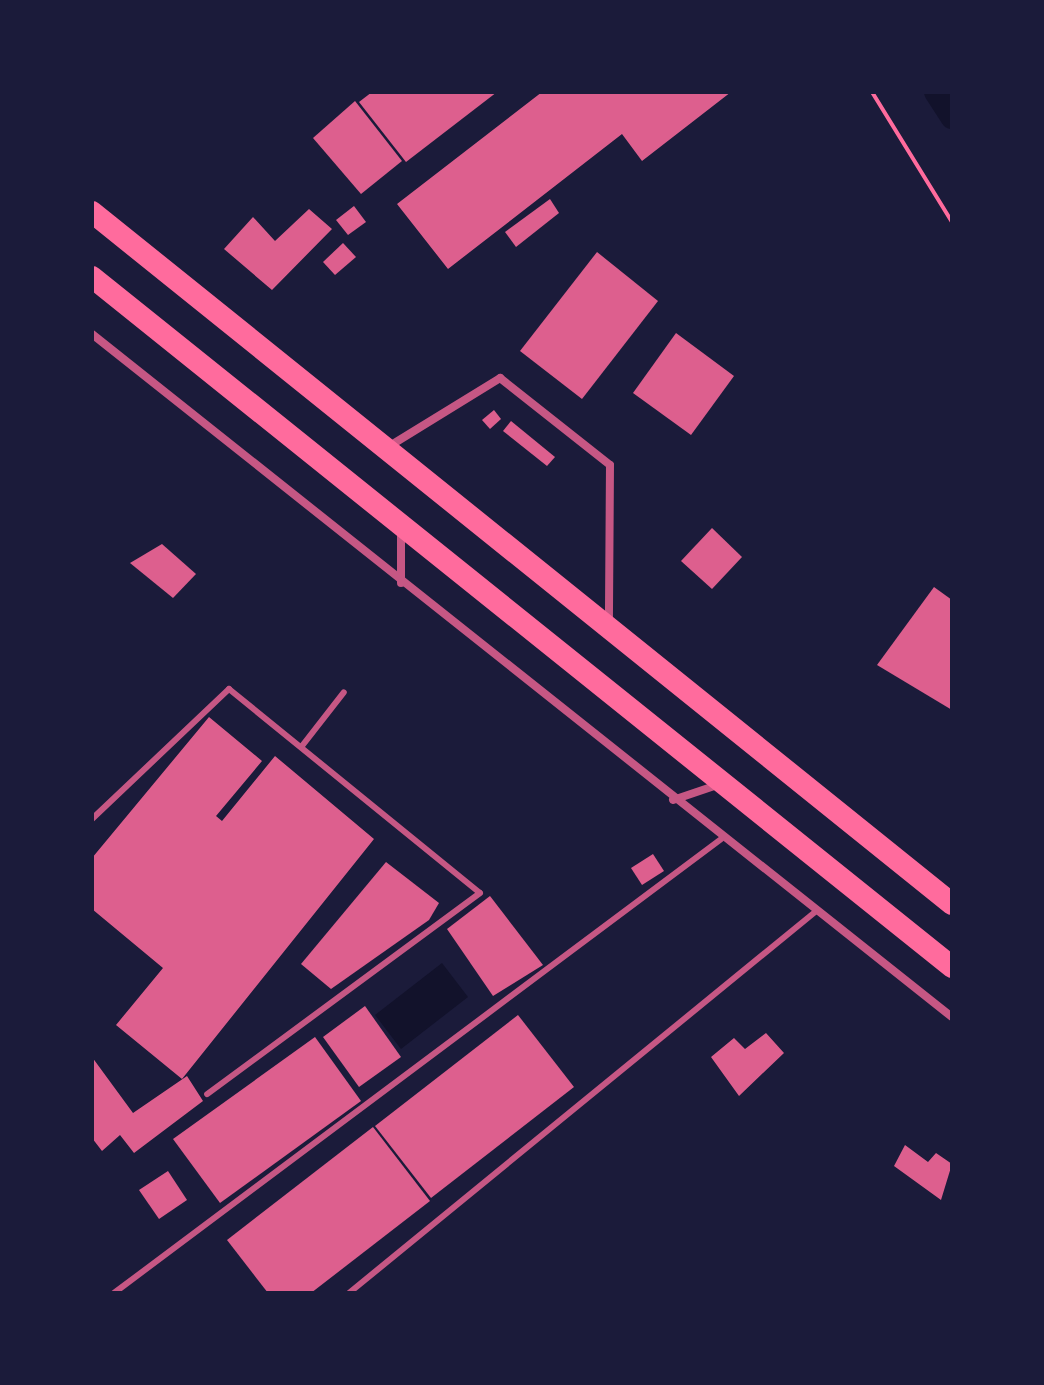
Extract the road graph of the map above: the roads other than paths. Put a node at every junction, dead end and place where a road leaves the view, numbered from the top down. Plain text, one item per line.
1 (92, 212) edge
2 (92, 277) edge
3 (92, 334) edge
4 (385, 448) junction
5 (401, 524) junction
6 (401, 583) junction
7 (609, 628) junction
8 (344, 692) dead end
9 (302, 746) junction
10 (723, 783) junction
11 (673, 800) junction
12 (92, 819) edge
13 (721, 839) junction
14 (952, 904) edge
15 (815, 912) junction
16 (952, 967) edge
17 (952, 1017) edge
18 (207, 1094) dead end
19 (114, 1293) edge
20 (349, 1293) edge

1 - 4 highway
2 - 5 highway
3 - 6 street
4 - 7 highway
4 - 7 street
5 - 6 street
5 - 10 highway
6 - 11 street
7 - 14 highway
8 - 9 lane
9 - 12 lane
9 - 18 lane
10 - 11 street
10 - 16 highway
11 - 13 street
13 - 15 street
13 - 19 lane
15 - 17 street
15 - 20 lane

